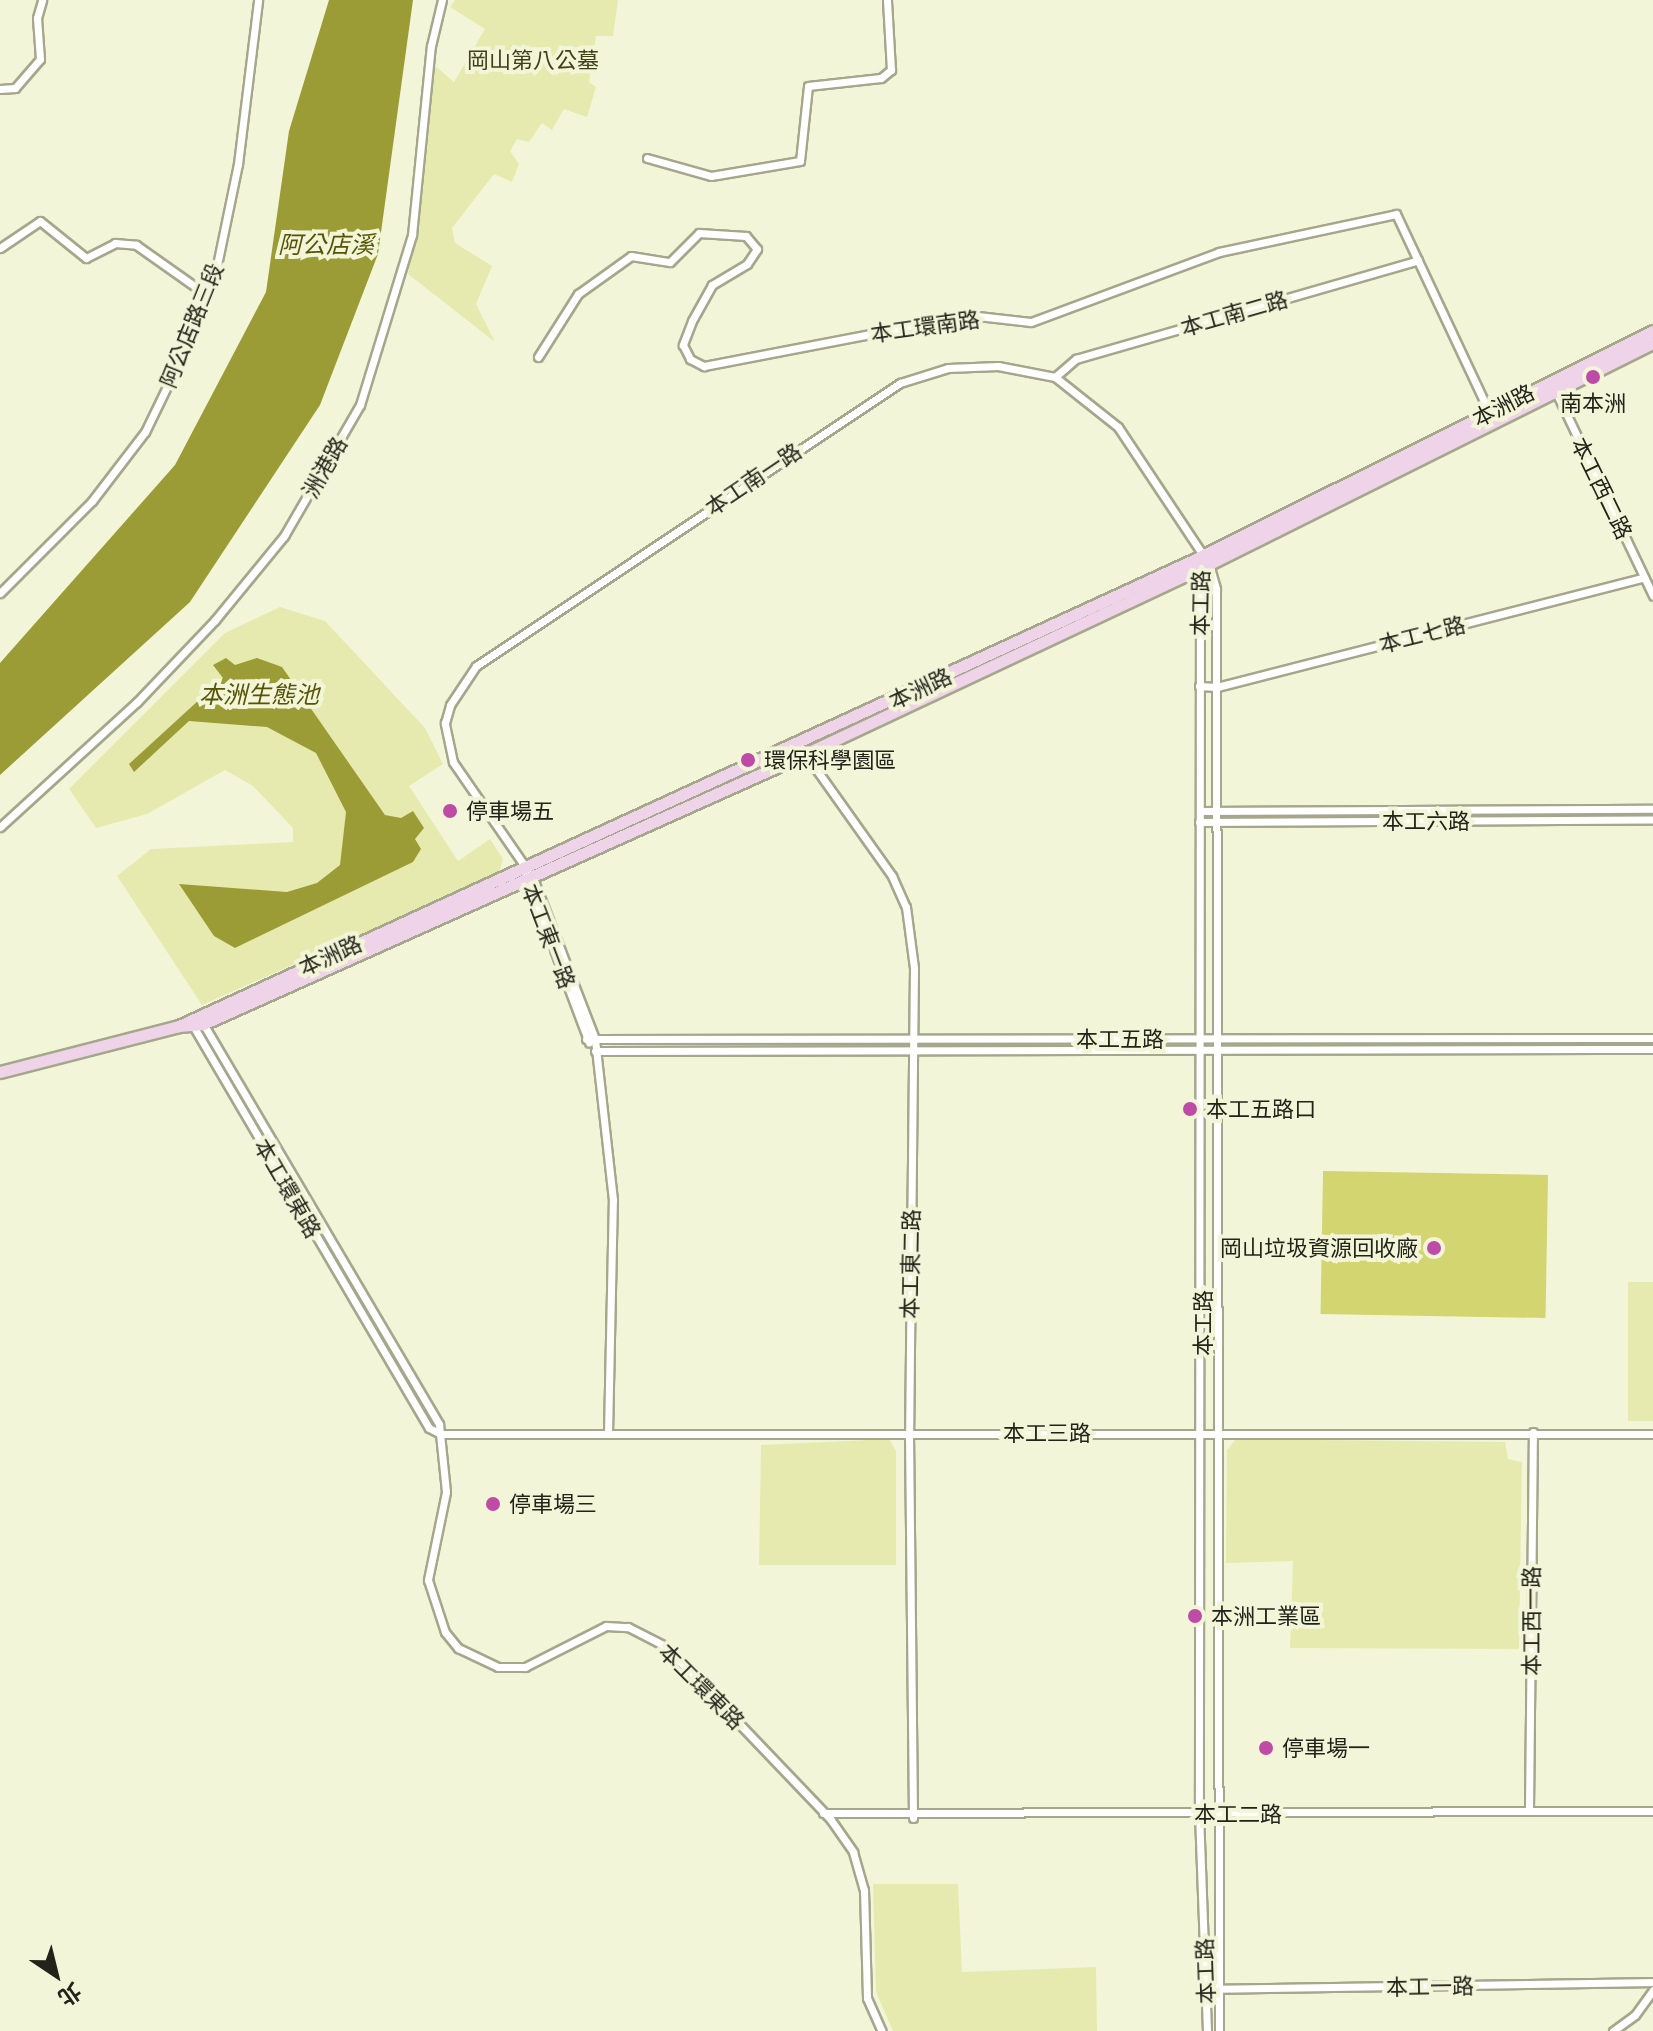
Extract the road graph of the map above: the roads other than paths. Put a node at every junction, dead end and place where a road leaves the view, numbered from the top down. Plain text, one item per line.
1 (42, 0) edge
2 (258, 0) edge
3 (442, 0) edge
4 (887, 0) edge
5 (0, 89) edge
6 (647, 158) dead end
7 (0, 248) edge
8 (1418, 260) junction
9 (207, 295) junction
10 (1653, 331) edge
11 (1653, 343) edge
12 (538, 357) dead end
13 (1055, 377) junction
14 (1553, 386) junction
15 (1492, 417) junction
16 (1203, 563) junction
17 (1644, 577) junction
18 (0, 593) edge
19 (1653, 596) edge
20 (1199, 686) junction
21 (1217, 687) junction
22 (801, 750) junction
23 (1653, 809) edge
24 (1200, 811) junction
25 (1216, 811) junction
26 (1653, 820) edge
27 (1199, 822) junction
28 (1216, 822) junction
29 (0, 827) edge
30 (528, 876) junction
31 (193, 1022) junction
32 (1201, 1038) junction
33 (1653, 1038) edge
34 (590, 1039) junction
35 (912, 1039) junction
36 (1216, 1039) junction
37 (1653, 1049) edge
38 (912, 1050) junction
39 (1201, 1050) junction
40 (1216, 1050) junction
41 (595, 1051) junction
42 (0, 1072) edge
43 (1533, 1432) junction
44 (1203, 1433) junction
45 (1218, 1433) junction
46 (441, 1434) junction
47 (608, 1434) junction
48 (909, 1434) junction
49 (1653, 1434) edge
50 (1529, 1809) junction
51 (1653, 1811) edge
52 (823, 1813) junction
53 (1199, 1813) junction
54 (1218, 1815) junction
55 (913, 1818) junction
56 (1653, 1982) edge
57 (1207, 1989) junction
58 (1219, 1989) junction
59 (1653, 1990) edge
60 (882, 2031) edge
61 (1207, 2031) edge
62 (1219, 2031) edge
63 (1613, 2031) edge

1 - 5 street
2 - 9 street, 阿公店路三段
3 - 29 street, 洲港路
4 - 6 street
7 - 9 street
8 - 12 street, 本工環南路
8 - 13 street, 本工南二路
8 - 15 street, 本工環南路
9 - 18 street, 阿公店路三段
10 - 14 main road, 本洲路
11 - 14 main road, 本洲路
13 - 16 street, 本工南一路
13 - 30 street, 本工南一路
14 - 15 main road, 本洲路
14 - 17 street, 本工西二路
15 - 16 main road, 本洲路
16 - 20 street, 本工路
16 - 21 street, 本工路
16 - 22 main road, 本洲路
17 - 19 street, 本工西二路
17 - 21 street, 本工七路
20 - 21 street, 本工七路
20 - 24 street, 本工路
21 - 25 street, 本工路
22 - 30 main road, 本洲路
22 - 35 street, 本工東二路
23 - 25 street, 本工六路
24 - 25 street, 本工六路
24 - 27 street, 本工路
25 - 28 street, 本工路
26 - 28 street, 本工六路
27 - 28 street, 本工六路
27 - 32 street, 本工路
28 - 36 street, 本工路
30 - 31 main road, 本洲路
30 - 34 street, 本工東一路
31 - 42 main road, 本洲路
31 - 46 street, 本工環東路
32 - 35 street, 本工五路
32 - 36 street, 本工五路
32 - 39 street, 本工路
33 - 36 street, 本工五路
34 - 35 street, 本工五路
34 - 41 street, 本工東一路
35 - 38 street, 本工東二路
36 - 40 street, 本工路
37 - 40 street, 本工五路
38 - 39 street, 本工五路
38 - 41 street, 本工五路
38 - 48 street, 本工東二路
39 - 40 street, 本工五路
39 - 44 street, 本工路
40 - 45 street, 本工路
41 - 47 street, 本工東一路
43 - 45 street, 本工三路
43 - 49 street, 本工三路
43 - 50 street, 本工西一路
44 - 45 street, 本工三路
44 - 48 street, 本工三路
44 - 53 street, 本工路
45 - 54 street, 本工路
46 - 47 street, 本工三路
46 - 52 street, 本工環東路
47 - 48 street, 本工三路
48 - 55 street, 本工東二路
50 - 51 street, 本工二路
50 - 54 street, 本工二路
52 - 55 street, 本工二路
52 - 60 street, 本工環東路
53 - 54 street, 本工二路
53 - 55 street, 本工二路
53 - 57 street, 本工路
54 - 58 street, 本工路
56 - 58 street, 本工一路
57 - 58 street, 本工一路
57 - 61 street, 本工路
58 - 62 street, 本工路
59 - 63 street

